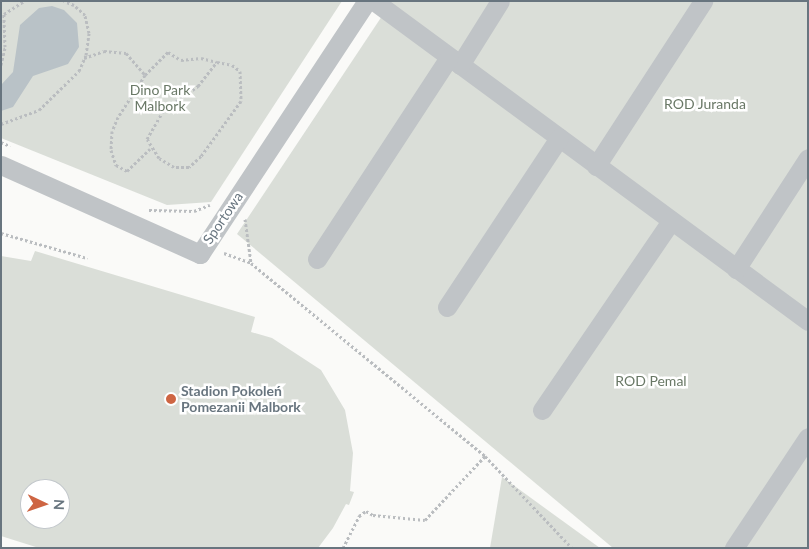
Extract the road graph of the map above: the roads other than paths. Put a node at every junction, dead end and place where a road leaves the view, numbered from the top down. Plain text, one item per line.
1 (367, 1) edge
2 (374, 1) edge
3 (500, 1) edge
4 (703, 1) edge
5 (454, 61) junction
6 (559, 138) junction
7 (808, 158) edge
8 (1, 165) edge
9 (596, 166) junction
10 (671, 221) junction
11 (317, 259) dead end
12 (736, 269) junction
13 (447, 307) dead end
14 (808, 321) edge
15 (542, 410) dead end
16 (808, 436) edge
17 (734, 548) edge

1 - 8 street, Sportowa
2 - 5 street
3 - 5 street
4 - 9 street
5 - 6 street
5 - 11 street
6 - 9 street
6 - 13 street
7 - 12 street
9 - 10 street
10 - 12 street
10 - 15 street
12 - 14 street
16 - 17 street

